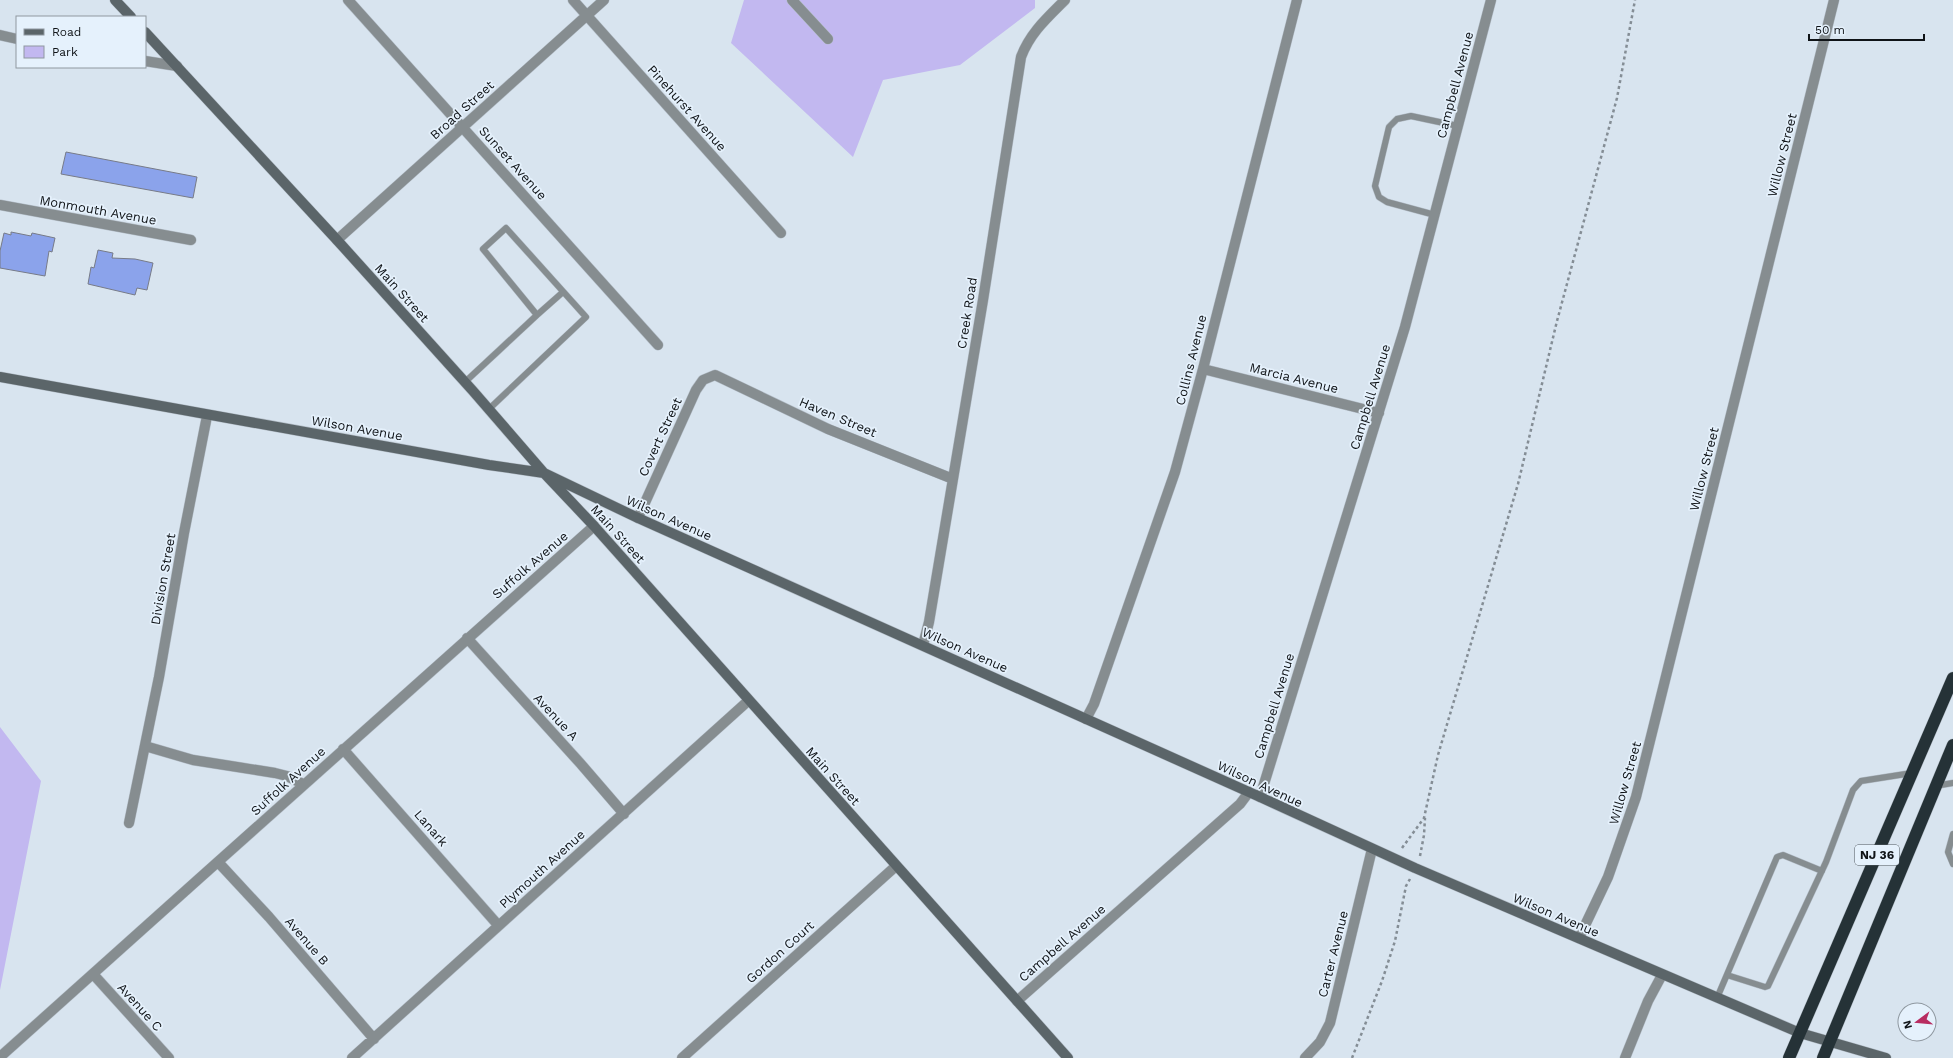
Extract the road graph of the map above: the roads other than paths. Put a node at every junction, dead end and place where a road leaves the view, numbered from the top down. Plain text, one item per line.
1 (115, 0) edge
2 (348, 0) edge
3 (573, 0) edge
4 (604, 0) edge
5 (792, 0) edge
6 (1065, 0) edge
7 (1297, 0) edge
8 (1491, 0) edge
9 (1834, 0) edge
10 (587, 15) junction
11 (130, 16) edge
12 (146, 33) edge
13 (0, 36) edge
14 (16, 39) edge
15 (828, 39) dead end
16 (146, 60) edge
17 (177, 66) junction
18 (1458, 126) junction
19 (462, 127) junction
20 (0, 205) edge
21 (1434, 215) junction
22 (781, 233) dead end
23 (191, 240) dead end
24 (337, 240) junction
25 (563, 292) junction
26 (537, 315) junction
27 (658, 345) dead end
28 (1203, 369) junction
29 (715, 375) joint
30 (0, 377) edge
31 (465, 382) junction
32 (489, 409) junction
33 (1379, 413) junction
34 (207, 416) junction
35 (544, 473) junction
36 (953, 479) junction
37 (638, 518) junction
38 (594, 526) junction
39 (467, 638) junction
40 (923, 645) junction
41 (1953, 678) edge
42 (748, 701) junction
43 (1086, 719) junction
44 (1953, 745) edge
45 (145, 746) junction
46 (343, 748) junction
47 (1912, 773) junction
48 (1953, 782) edge
49 (303, 784) junction
50 (1935, 786) junction
51 (1249, 792) junction
52 (1260, 797) junction
53 (624, 814) junction
54 (129, 823) dead end
55 (1953, 834) edge
56 (1372, 849) junction
57 (218, 862) junction
58 (1953, 864) edge
59 (896, 866) junction
60 (1822, 871) junction
61 (498, 925) junction
62 (1579, 938) junction
63 (93, 974) junction
64 (1662, 975) junction
65 (1727, 975) junction
66 (1717, 998) junction
67 (1016, 1001) junction
68 (1800, 1033) junction
69 (374, 1038) junction
70 (1829, 1042) junction
71 (0, 1057) edge
72 (169, 1058) edge
73 (352, 1058) edge
74 (682, 1058) edge
75 (1068, 1058) edge
76 (1306, 1058) edge
77 (1625, 1058) edge
78 (1789, 1058) edge
79 (1823, 1058) edge
80 (1886, 1058) edge

1 - 11 street
2 - 19 street, Sunset Avenue
3 - 10 street, Pinehurst Avenue
4 - 10 street, Broad Street
5 - 15 street
6 - 36 street, Creek Road
7 - 28 street, Collins Avenue
8 - 18 street, Campbell Avenue
9 - 62 street, Willow Street
10 - 19 street, Broad Street
10 - 22 street, Pinehurst Avenue
12 - 17 street, Main Street
13 - 14 street
16 - 17 street
17 - 24 street, Main Street
18 - 21 street, Campbell Avenue
18 - 21 lane
19 - 24 street, Broad Street
19 - 27 street, Sunset Avenue
20 - 23 street, Monmouth Avenue
21 - 33 street, Campbell Avenue
24 - 31 street, Main Street
25 - 26 lane
25 - 26 lane
25 - 32 lane
26 - 31 lane
28 - 33 street, Marcia Avenue
28 - 43 street, Collins Avenue
29 - 36 street, Haven Street
29 - 37 street, Covert Street
30 - 34 street, Wilson Avenue
31 - 32 street, Main Street
32 - 35 street, Main Street
33 - 52 street, Campbell Avenue
34 - 35 street, Wilson Avenue
34 - 45 street, Division Street
35 - 37 street, Wilson Avenue
35 - 38 street, Main Street
36 - 40 street, Creek Road
37 - 40 street, Wilson Avenue
38 - 39 street, Suffolk Avenue
38 - 42 street, Main Street
39 - 46 street, Suffolk Avenue
39 - 53 street, Avenue A
40 - 43 street, Wilson Avenue
41 - 47 highway, NJ 36
42 - 53 street, Plymouth Avenue
42 - 59 street, Main Street
43 - 51 street, Wilson Avenue
44 - 50 highway, NJ 36
45 - 49 street
45 - 54 street, Division Street
46 - 49 street, Suffolk Avenue
46 - 61 street, Lanark
47 - 60 lane
47 - 68 highway, NJ 36
48 - 50 lane
49 - 57 street, Suffolk Avenue
50 - 70 highway, NJ 36
51 - 52 street, Wilson Avenue
51 - 67 street, Campbell Avenue
52 - 56 street, Wilson Avenue
53 - 61 street, Plymouth Avenue
55 - 58 lane
56 - 62 street, Wilson Avenue
56 - 76 street, Carter Avenue
57 - 63 street, Suffolk Avenue
57 - 69 street, Avenue B
59 - 67 street, Main Street
59 - 74 street, Gordon Court
60 - 65 lane
60 - 65 lane
61 - 69 street, Plymouth Avenue
62 - 64 street, Wilson Avenue
63 - 71 street, Suffolk Avenue
63 - 72 street, Avenue C
64 - 66 street, Wilson Avenue
64 - 77 street
65 - 66 lane
66 - 68 street, Wilson Avenue
67 - 75 street, Main Street
68 - 70 street, Wilson Avenue
68 - 78 highway, NJ 36
69 - 73 street, Plymouth Avenue
70 - 79 highway, NJ 36
70 - 80 street, Wilson Avenue

